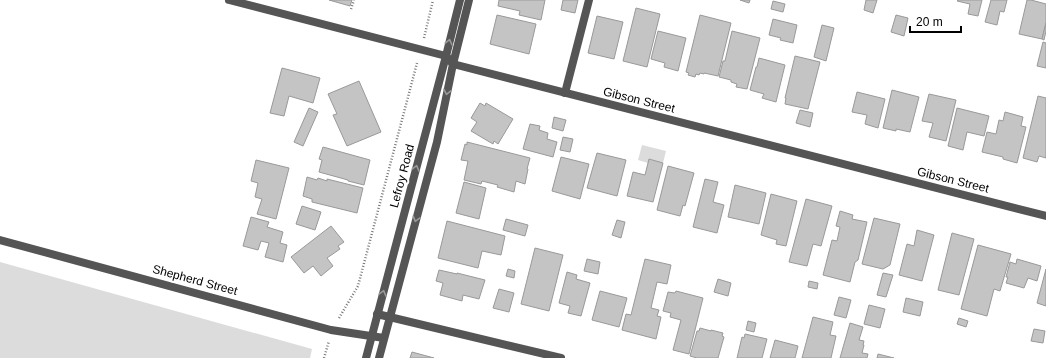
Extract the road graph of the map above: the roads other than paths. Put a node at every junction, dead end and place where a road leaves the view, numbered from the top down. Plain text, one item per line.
1 (229, 0) edge
2 (460, 0) edge
3 (469, 0) edge
4 (589, 0) edge
5 (446, 56) junction
6 (453, 64) junction
7 (565, 93) junction
8 (1046, 216) edge
9 (0, 240) edge
10 (377, 314) junction
11 (390, 317) junction
12 (372, 336) junction
13 (384, 338) junction
14 (366, 358) edge
15 (379, 358) edge
16 (561, 358) edge

1 - 5 street
5 -> 2 street, Lefroy Road
3 - 6 street, Lefroy Road
4 - 7 street
5 - 6 street
10 -> 5 street, Lefroy Road
6 - 7 street, Gibson Street
6 -> 11 street, Lefroy Road
7 - 8 street, Gibson Street
9 - 12 street, Shepherd Street
10 - 11 street
10 - 12 street, Lefroy Road
11 - 13 street, Lefroy Road
11 - 16 street
12 - 13 street, Shepherd Street
12 - 14 street, Lefroy Road
13 - 15 street, Lefroy Road

